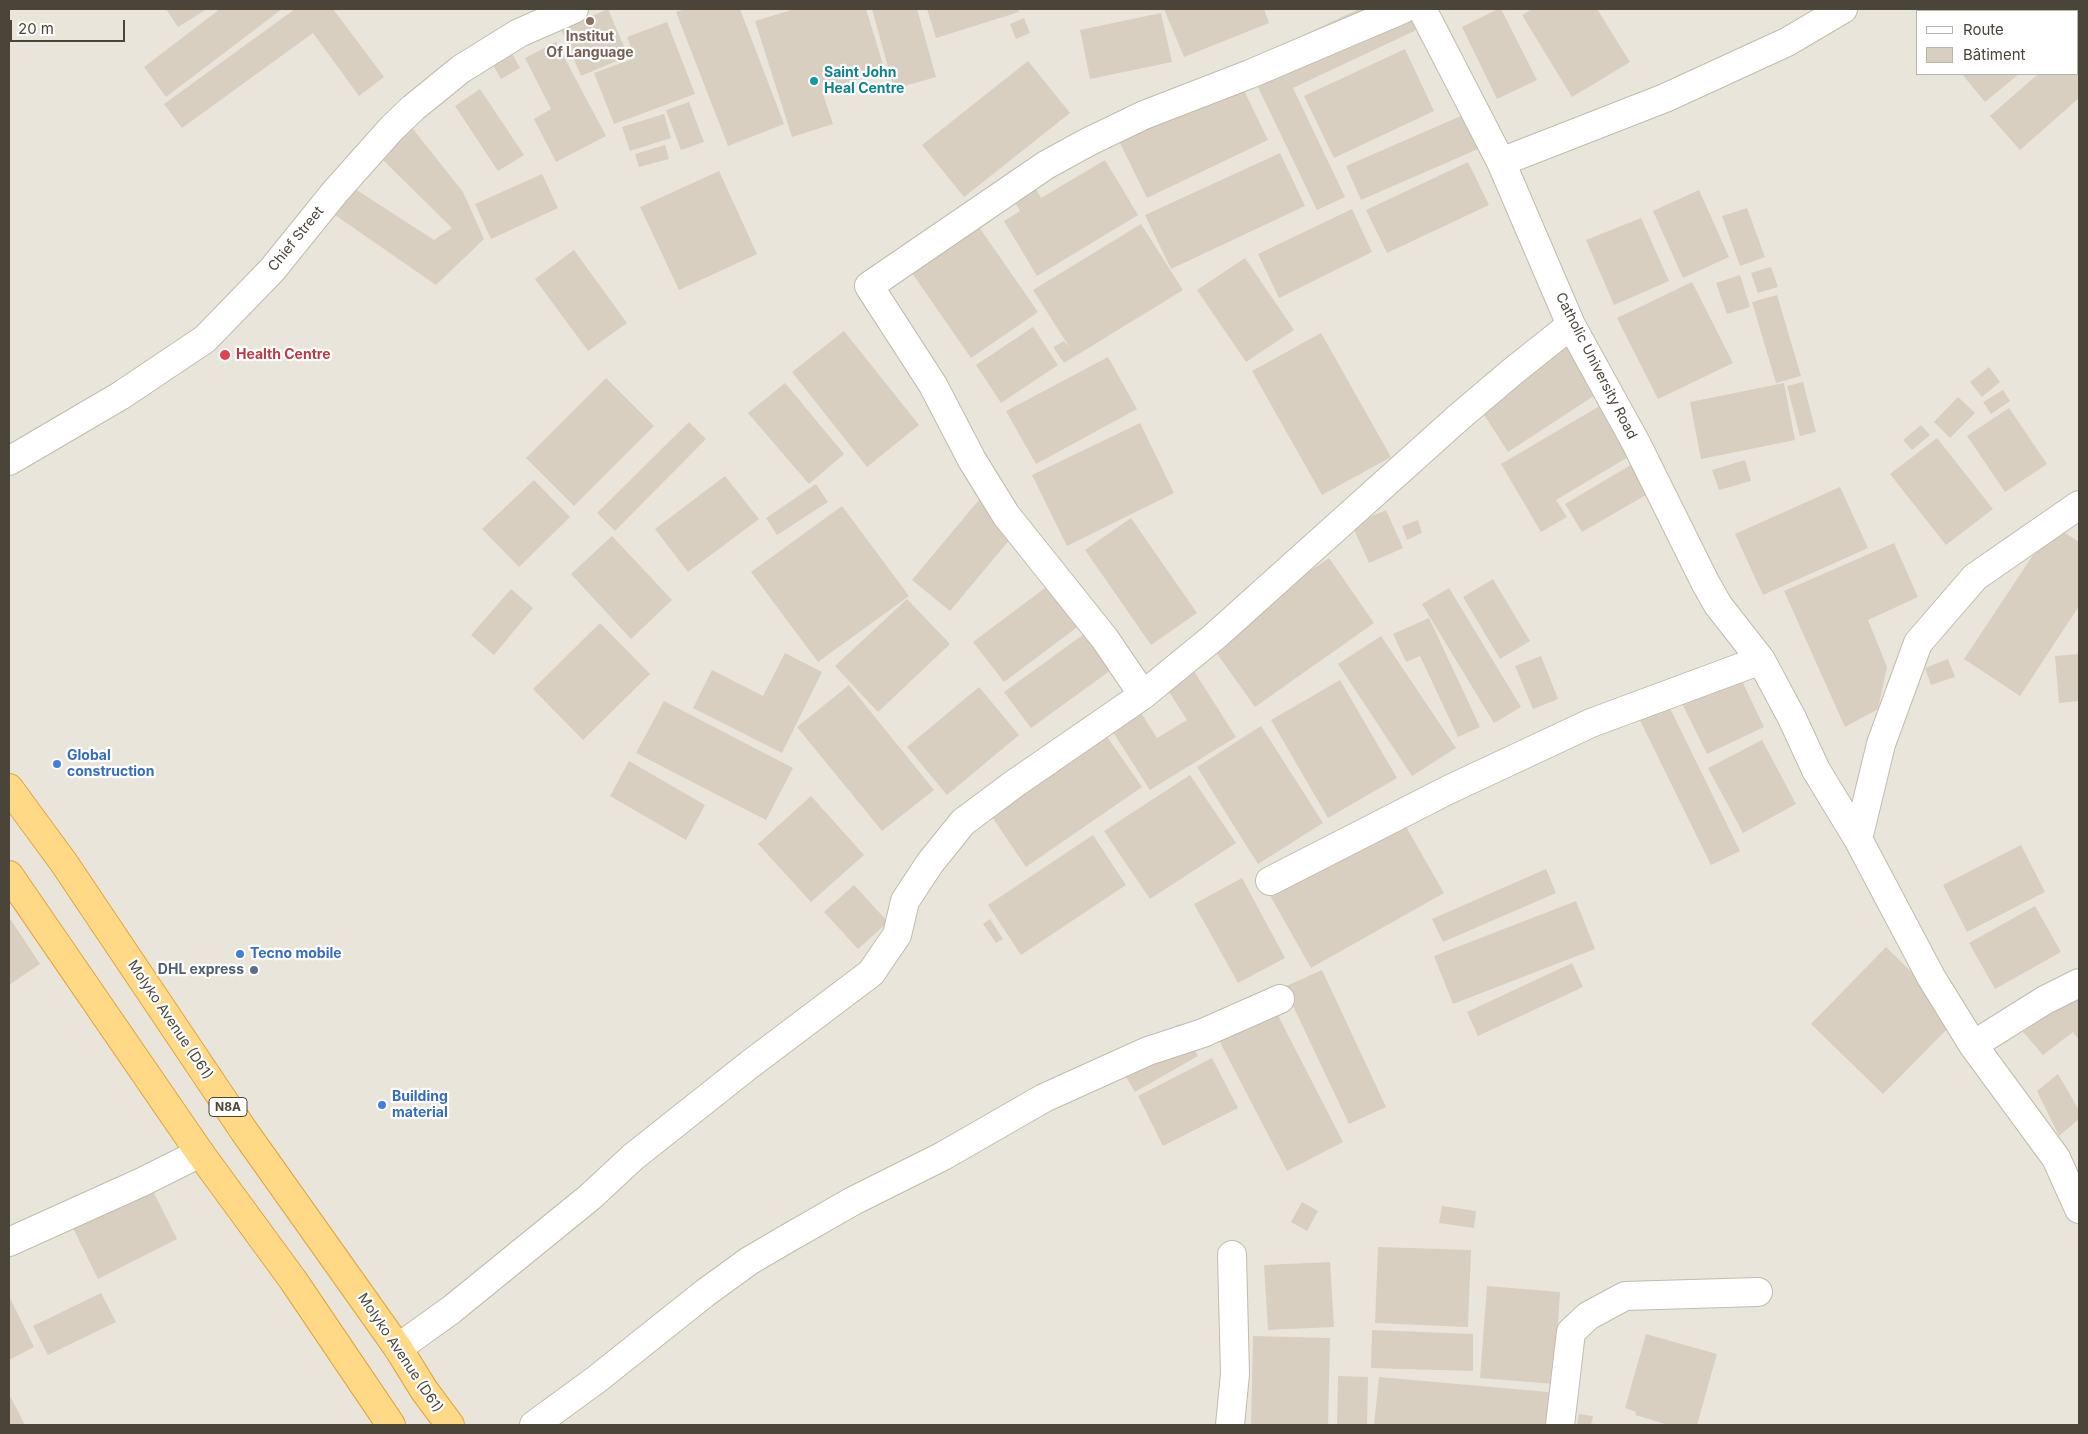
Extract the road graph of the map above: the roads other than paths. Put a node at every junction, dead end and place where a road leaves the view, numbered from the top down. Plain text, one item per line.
1 (574, 9) edge
2 (1403, 9) edge
3 (1422, 9) edge
4 (1843, 9) edge
5 (1501, 162) junction
6 (1572, 325) junction
7 (9, 461) edge
8 (2079, 506) edge
9 (1761, 660) junction
10 (1143, 695) junction
11 (9, 788) edge
12 (1858, 839) junction
13 (9, 875) edge
14 (1270, 881) dead end
15 (2079, 983) edge
16 (1280, 1000) dead end
17 (1973, 1044) junction
18 (200, 1153) junction
19 (2079, 1209) edge
20 (9, 1242) edge
21 (1232, 1255) dead end
22 (1758, 1292) dead end
23 (398, 1348) junction
24 (391, 1425) edge
25 (450, 1425) edge
26 (534, 1425) edge
27 (1230, 1425) edge
28 (1560, 1425) edge

1 - 7 street, Chief Street
2 - 10 street
3 - 5 street, Catholic University Road
4 - 5 street
5 - 6 street, Catholic University Road
6 - 9 street, Catholic University Road
6 - 10 street
8 - 12 street
9 - 12 street, Catholic University Road
9 - 14 street
10 - 23 street
11 - 23 highway, Molyko Avenue (D61) / N8A
12 - 17 street, Catholic University Road
13 - 18 highway
15 - 17 street
16 - 26 street
17 - 19 street, Catholic University Road
18 - 20 street
18 - 24 highway
21 - 27 street
22 - 28 street
23 - 25 highway, Molyko Avenue (D61) / N8A

